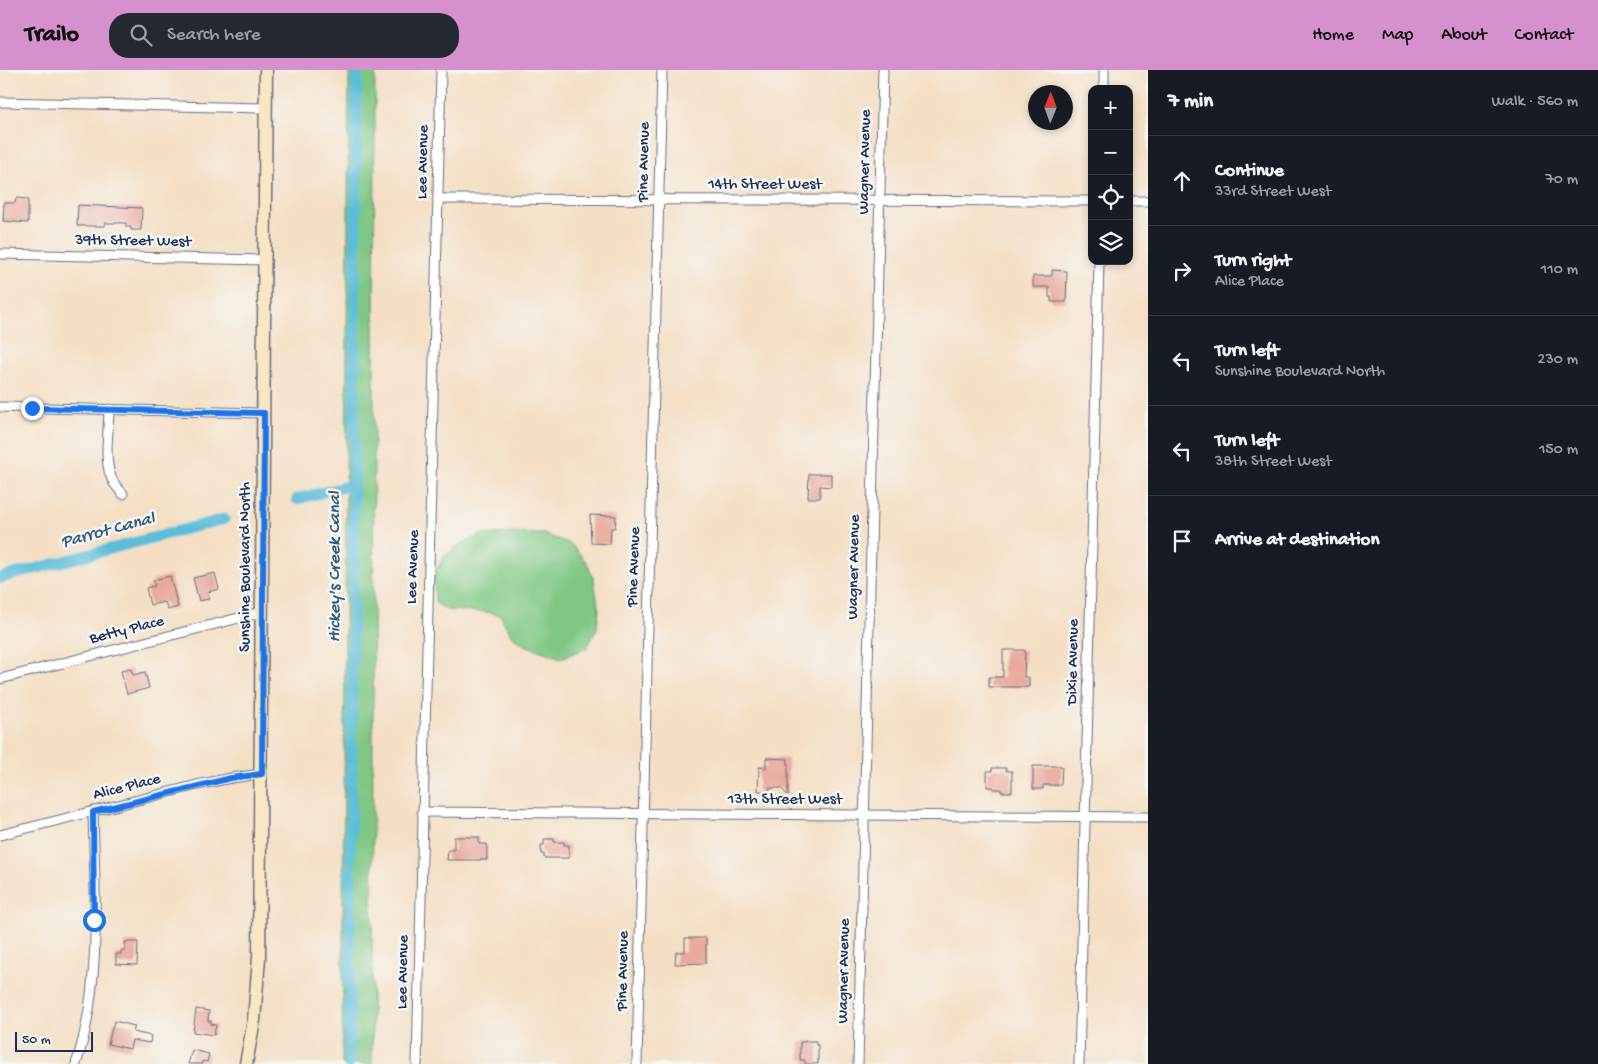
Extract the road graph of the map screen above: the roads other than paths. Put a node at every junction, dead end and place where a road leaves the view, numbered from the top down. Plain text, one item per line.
1 (266, 70) edge
2 (441, 70) edge
3 (662, 70) edge
4 (883, 70) edge
5 (1104, 70) edge
6 (1104, 85) edge
7 (0, 102) edge
8 (266, 108) junction
9 (438, 199) junction
10 (660, 199) junction
11 (880, 200) junction
12 (1088, 201) edge
13 (1133, 201) edge
14 (1148, 201) edge
15 (0, 254) edge
16 (265, 260) junction
17 (1099, 265) edge
18 (0, 406) edge
19 (109, 409) junction
20 (264, 413) junction
21 (123, 494) dead end
22 (262, 612) junction
23 (0, 679) edge
24 (262, 774) junction
25 (93, 812) junction
26 (422, 812) junction
27 (643, 815) junction
28 (864, 816) junction
29 (1085, 816) junction
30 (1148, 817) edge
31 (0, 835) edge
32 (76, 1064) edge
33 (246, 1064) edge
34 (417, 1064) edge
35 (637, 1064) edge
36 (858, 1064) edge
37 (1079, 1064) edge

1 - 8 street, Sunshine Boulevard North
2 - 9 street, Lee Avenue
3 - 10 street, Pine Avenue
4 - 11 street, Wagner Avenue
5 - 6 street
7 - 8 street
8 - 16 street, Sunshine Boulevard North
9 - 10 street, 14th Street West
9 - 26 street, Lee Avenue
10 - 11 street, 14th Street West
10 - 27 street, Pine Avenue
11 - 12 street, 14th Street West
11 - 28 street, Wagner Avenue
13 - 14 street
15 - 16 street, 39th Street West
16 - 20 street, Sunshine Boulevard North
17 - 29 street, Dixie Avenue
18 - 19 street
19 - 20 street
19 - 21 street
20 - 22 street, Sunshine Boulevard North
22 - 23 street, Betty Place
22 - 24 street, Sunshine Boulevard North
24 - 25 street, Alice Place
24 - 33 street, Sunshine Boulevard North
25 - 31 street, Alice Place
25 - 32 street
26 - 27 street, 13th Street West
26 - 34 street, Lee Avenue
27 - 28 street, 13th Street West
27 - 35 street, Pine Avenue
28 - 29 street, 13th Street West
28 - 36 street, Wagner Avenue
29 - 30 street, 13th Street West
29 - 37 street, Dixie Avenue

